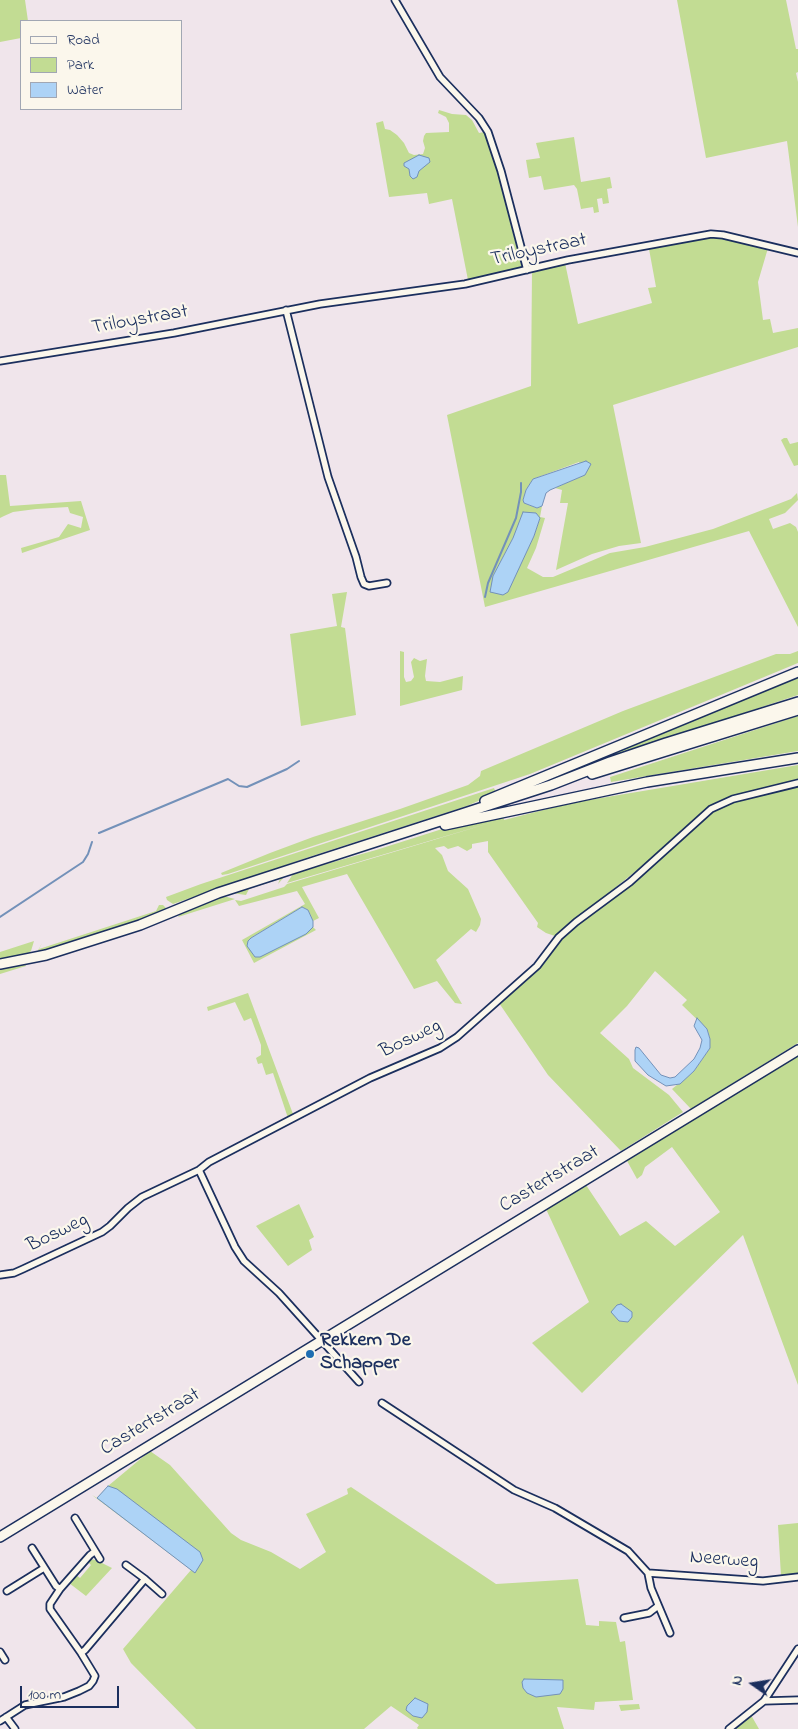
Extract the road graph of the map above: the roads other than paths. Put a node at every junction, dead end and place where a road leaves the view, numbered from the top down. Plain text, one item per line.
1 (395, 0) edge
2 (798, 253) edge
3 (527, 270) junction
4 (286, 310) junction
5 (0, 361) edge
6 (387, 583) dead end
7 (798, 672) edge
8 (798, 702) edge
9 (798, 710) edge
10 (798, 758) edge
11 (798, 783) edge
12 (551, 786) junction
13 (425, 826) junction
14 (0, 964) edge
15 (798, 1050) edge
16 (198, 1170) junction
17 (0, 1275) edge
18 (321, 1340) junction
19 (359, 1382) dead end
20 (382, 1403) dead end
21 (74, 1518) dead end
22 (0, 1537) edge
23 (32, 1548) dead end
24 (94, 1552) junction
25 (100, 1559) dead end
26 (126, 1565) dead end
27 (44, 1568) junction
28 (648, 1573) junction
29 (798, 1577) edge
30 (145, 1579) junction
31 (60, 1589) junction
32 (7, 1591) dead end
33 (162, 1594) dead end
34 (658, 1606) junction
35 (624, 1618) dead end
36 (670, 1633) dead end
37 (798, 1649) edge
38 (0, 1652) edge
39 (81, 1653) junction
40 (6, 1660) dead end
41 (798, 1700) edge
42 (764, 1701) junction
43 (6, 1716) junction
44 (0, 1721) edge
45 (15, 1729) edge
46 (729, 1729) edge

1 - 3 street
2 - 3 street, Triloystraat
3 - 4 street, Triloystraat
4 - 5 street, Triloystraat
4 - 6 street
7 - 13 main road
8 - 12 main road
9 - 12 main road
10 - 13 main road
11 - 16 street, Bosweg
12 - 13 main road
13 - 14 main road
15 - 18 main road, Castertstraat
16 - 17 street, Bosweg
16 - 18 street
18 - 19 street
18 - 22 main road, Castertstraat
20 - 28 street
21 - 24 street
23 - 27 street
24 - 25 street
24 - 31 street
26 - 30 street
27 - 31 street
27 - 32 street
28 - 29 street, Neerweg
28 - 34 street
30 - 33 street
30 - 39 street
31 - 39 street
34 - 35 street
34 - 36 street
37 - 42 street
38 - 40 street
39 - 43 street
41 - 42 street
42 - 46 street
43 - 44 street
43 - 45 street

